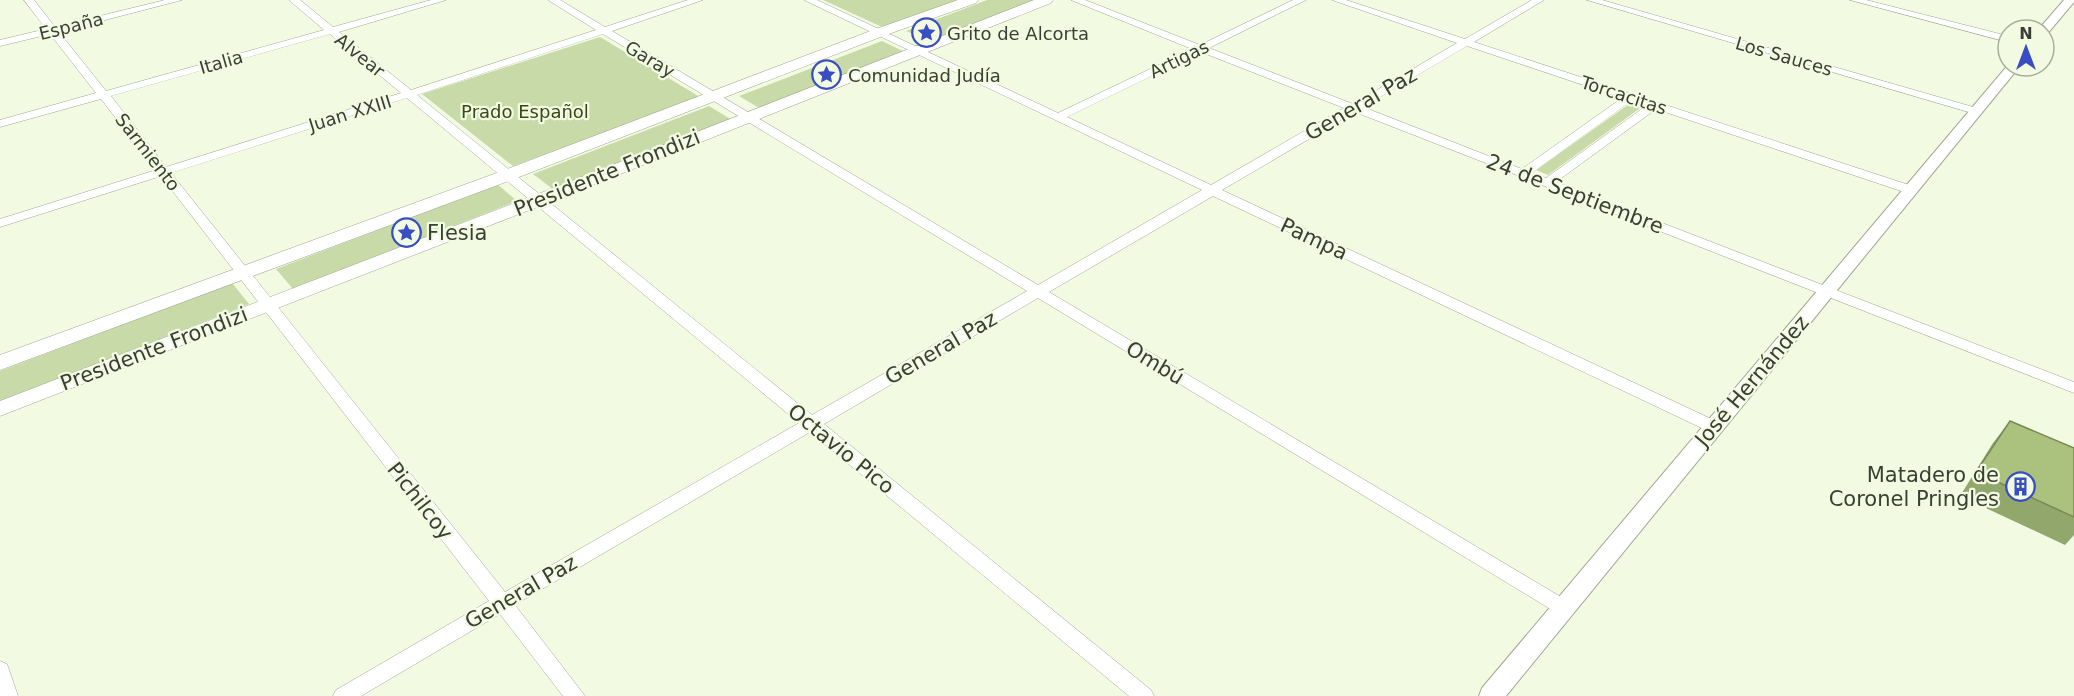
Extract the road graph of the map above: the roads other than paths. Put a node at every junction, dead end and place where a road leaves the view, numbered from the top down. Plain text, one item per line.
1 (29, 0) edge
2 (177, 0) edge
3 (296, 0) edge
4 (441, 0) edge
5 (553, 0) edge
6 (698, 0) edge
7 (809, 0) edge
8 (971, 0) edge
9 (1046, 0) edge
10 (1076, 0) edge
11 (1301, 0) edge
12 (1337, 0) edge
13 (1539, 0) edge
14 (1592, 0) edge
15 (1855, 0) edge
16 (2070, 0) edge
17 (2054, 18) edge
18 (53, 30) junction
19 (331, 31) junction
20 (605, 31) junction
21 (878, 33) junction
22 (1996, 36) edge
23 (0, 43) edge
24 (1466, 43) junction
25 (1201, 49) junction
26 (914, 51) junction
27 (2003, 78) edge
28 (409, 94) junction
29 (103, 95) junction
30 (714, 97) junction
31 (1630, 97) junction
32 (1654, 105) junction
33 (1353, 108) junction
34 (1976, 111) junction
35 (748, 117) junction
36 (1058, 118) junction
37 (0, 124) edge
38 (162, 171) junction
39 (1523, 174) junction
40 (508, 175) junction
41 (1547, 183) junction
42 (1911, 190) junction
43 (1211, 191) junction
44 (539, 201) junction
45 (0, 223) edge
46 (241, 273) junction
47 (1037, 292) junction
48 (1826, 292) junction
49 (266, 305) junction
50 (0, 363) edge
51 (2074, 388) edge
52 (0, 409) edge
53 (810, 424) junction
54 (1714, 427) junction
55 (501, 604) junction
56 (1564, 608) junction
57 (0, 670) edge
58 (8, 696) edge
59 (344, 696) edge
60 (575, 696) edge
61 (1144, 696) edge
62 (1491, 696) edge

1 - 18 street, Sarmiento
2 - 18 street, España
3 - 19 street, Alvear
4 - 19 street, Italia
5 - 20 street, Garay
6 - 20 street, Juan XXIII
7 - 21 street, Pampa
8 - 21 main road, Presidente Frondizi
9 - 26 main road, Presidente Frondizi
10 - 25 street, 24 de Septiembre
11 - 25 street, Artigas
12 - 24 street, Torcacitas
13 - 24 street, General Paz
14 - 34 street, Los Sauces
15 - 22 street
16 - 17 street
18 - 23 street, España
18 - 29 street, Sarmiento
19 - 28 street, Alvear
19 - 29 street, Italia
20 - 28 street, Juan XXIII
20 - 30 street, Garay
21 - 26 street, Pampa
21 - 30 main road, Presidente Frondizi
24 - 31 street, Torcacitas
24 - 33 street, General Paz
25 - 33 street, 24 de Septiembre
25 - 36 street, Artigas
26 - 35 main road, Presidente Frondizi
26 - 36 street, Pampa
27 - 34 street, José Hernández
28 - 38 street, Juan XXIII
28 - 40 street, Alvear
29 - 37 street, Italia
29 - 38 street, Sarmiento
30 - 35 street, Garay
30 - 40 main road, Presidente Frondizi
31 - 32 street, Torcacitas
31 - 39 street
32 - 41 street
32 - 42 street, Torcacitas
33 - 39 street, 24 de Septiembre
33 - 43 street, General Paz
34 - 42 street, José Hernández
35 - 44 main road, Presidente Frondizi
35 - 47 street, Ombú
36 - 43 street, Pampa
38 - 45 street, Juan XXIII
38 - 46 street, Sarmiento
39 - 41 street, 24 de Septiembre
40 - 44 street, Alvear
40 - 46 main road, Presidente Frondizi
41 - 48 street, 24 de Septiembre
42 - 48 street, José Hernández
43 - 47 street, General Paz
43 - 54 street, Pampa
44 - 49 main road, Presidente Frondizi
44 - 53 street, Octavio Pico
46 - 49 street, Sarmiento
46 - 50 main road, Presidente Frondizi
47 - 53 street, General Paz
47 - 56 street, Ombú
48 - 51 street, 24 de Septiembre
48 - 54 street, José Hernández
49 - 52 main road, Presidente Frondizi
49 - 55 street, Pichilcoy
53 - 55 street, General Paz
53 - 61 street, Octavio Pico
54 - 56 street, José Hernández
55 - 59 street, General Paz
55 - 60 street, Pichilcoy
56 - 62 street, José Hernández
57 - 58 street

